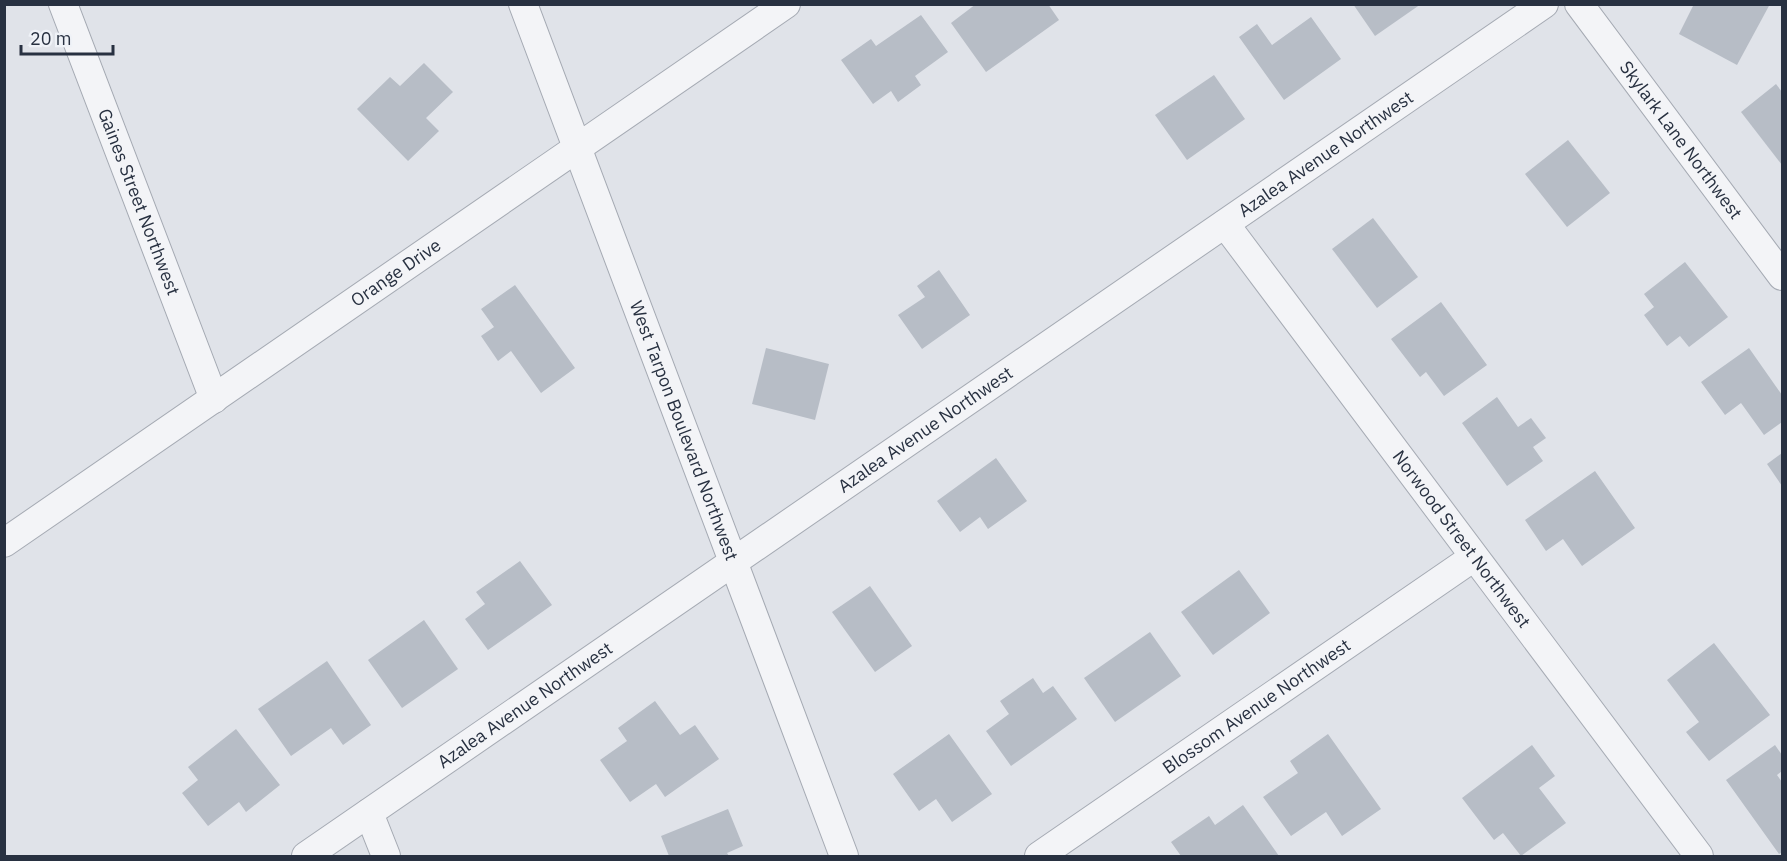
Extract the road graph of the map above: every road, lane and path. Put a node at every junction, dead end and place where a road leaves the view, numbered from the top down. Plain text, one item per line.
1 (63, 4) edge
2 (523, 4) edge
3 (786, 4) edge
4 (1544, 4) edge
5 (1579, 4) edge
6 (578, 148) junction
7 (1225, 224) junction
8 (1782, 276) edge
9 (214, 399) junction
10 (4, 543) edge
11 (1474, 556) junction
12 (734, 562) junction
13 (369, 813) junction
14 (306, 856) edge
15 (386, 856) edge
16 (844, 856) edge
17 (1039, 856) edge
18 (1699, 856) edge

1 - 9 street, Gaines Street Northwest
2 - 6 street, West Tarpon Boulevard Northwest
3 - 6 street, Orange Drive
4 - 7 street, Azalea Avenue Northwest
5 - 8 street, Skylark Lane Northwest
6 - 9 street, Orange Drive
6 - 12 street, West Tarpon Boulevard Northwest
7 - 11 street, Norwood Street Northwest
7 - 12 street, Azalea Avenue Northwest
9 - 10 street, Orange Drive
11 - 17 street, Blossom Avenue Northwest
11 - 18 street, Norwood Street Northwest
12 - 13 street, Azalea Avenue Northwest
12 - 16 street, West Tarpon Boulevard Northwest
13 - 14 street, Azalea Avenue Northwest
13 - 15 street

